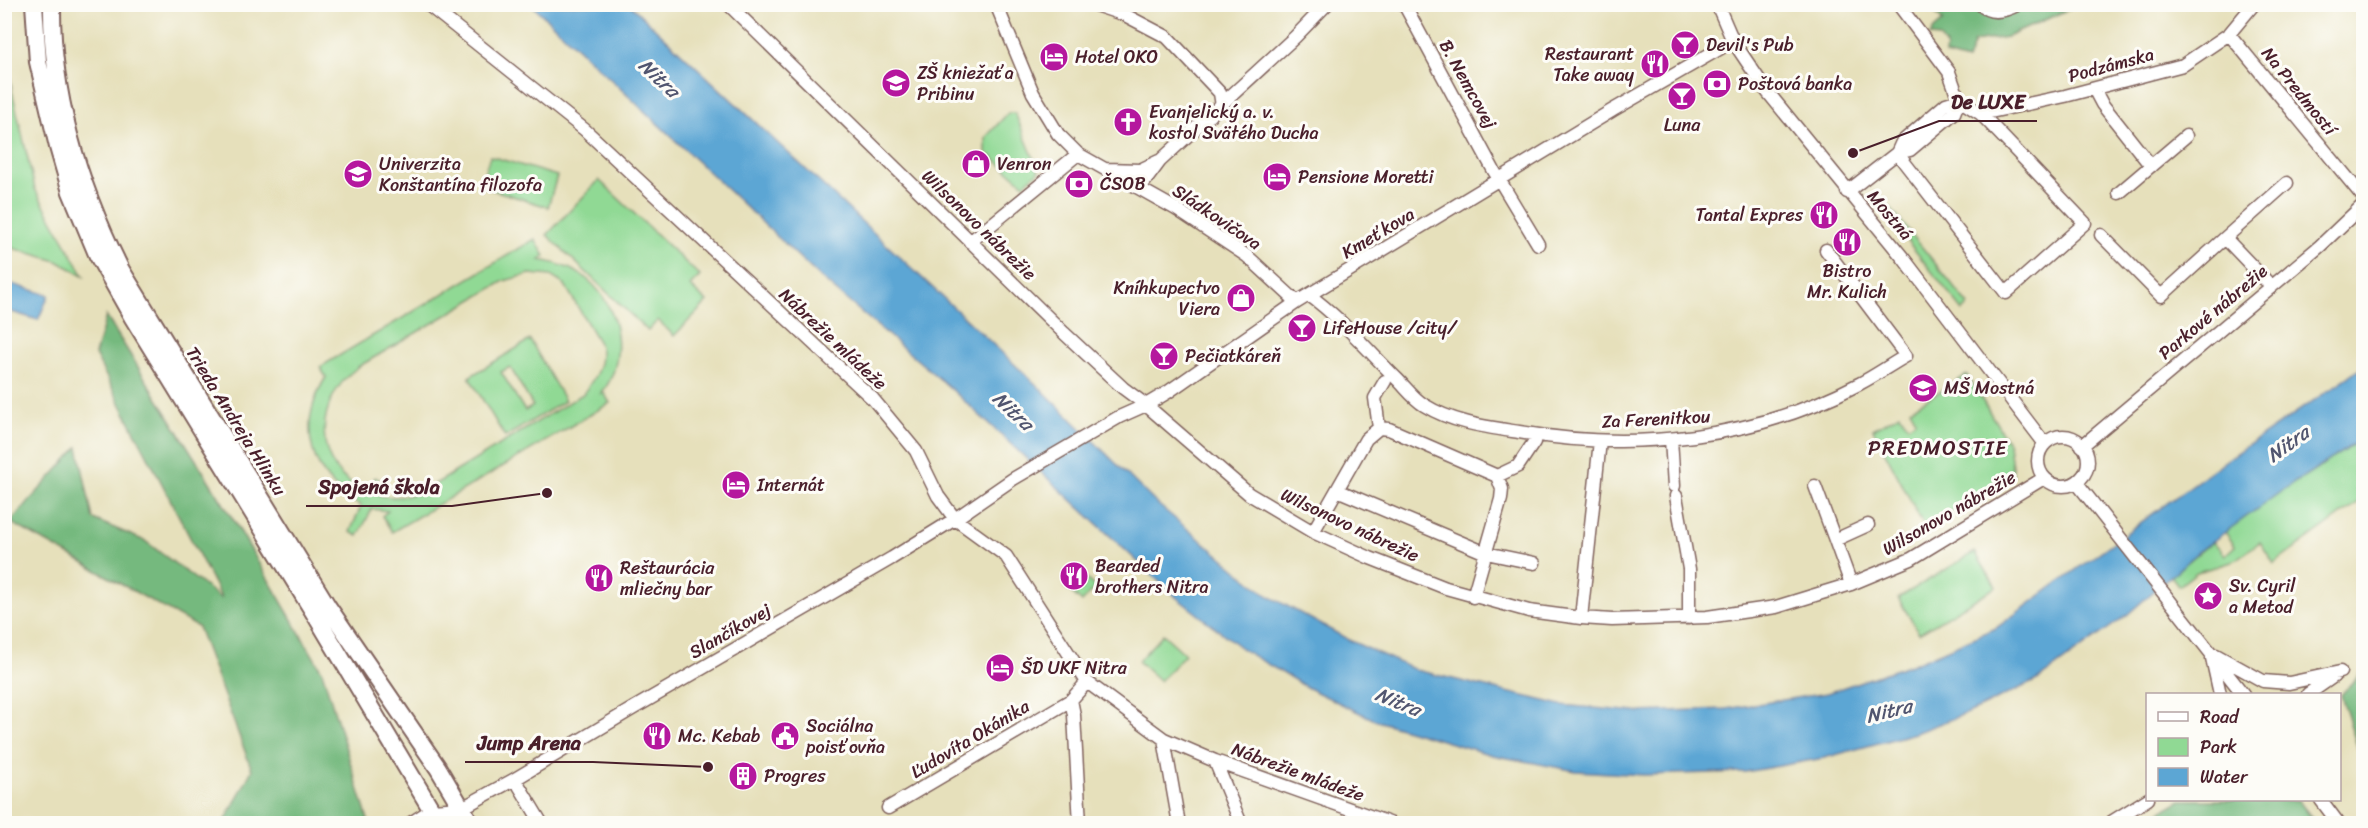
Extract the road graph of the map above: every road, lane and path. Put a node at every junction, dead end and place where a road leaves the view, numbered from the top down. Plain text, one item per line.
1 (34, 4) edge
2 (52, 4) edge
3 (427, 4) edge
4 (729, 4) edge
5 (748, 4) edge
6 (996, 4) edge
7 (1092, 4) edge
8 (1327, 4) edge
9 (1404, 4) edge
10 (1717, 4) edge
11 (1898, 4) edge
12 (1980, 4) edge
13 (2019, 4) edge
14 (2254, 4) edge
15 (1126, 10) edge
16 (738, 15) junction
17 (2229, 34) junction
18 (1733, 41) junction
19 (2094, 89) junction
20 (1959, 100) junction
21 (1222, 106) junction
22 (1981, 114) junction
23 (2186, 136) dead end
24 (1897, 153) junction
25 (1078, 154) junction
26 (1160, 161) junction
27 (2151, 166) junction
28 (1103, 169) junction
29 (1500, 180) junction
30 (2287, 183) dead end
31 (1140, 188) junction
32 (1847, 192) junction
33 (2120, 193) dead end
34 (2364, 198) edge
35 (2364, 204) edge
36 (2100, 235) dead end
37 (2225, 238) junction
38 (970, 242) junction
39 (1538, 244) dead end
40 (1826, 250) dead end
41 (2271, 286) junction
42 (1309, 295) junction
43 (1297, 302) junction
44 (1385, 381) dead end
45 (1146, 405) junction
46 (1379, 428) junction
47 (1671, 439) junction
48 (1600, 441) junction
49 (1534, 442) dead end
50 (2045, 444) junction
51 (2082, 446) junction
52 (1497, 476) junction
53 (2044, 478) junction
54 (1012, 479) joint
55 (2077, 483) junction
56 (1815, 486) dead end
57 (1337, 490) junction
58 (955, 519) junction
59 (1868, 525) dead end
60 (1313, 532) junction
61 (1835, 540) junction
62 (1486, 553) junction
63 (1534, 563) dead end
64 (1851, 584) junction
65 (1473, 597) junction
66 (1581, 618) junction
67 (1689, 618) junction
68 (2210, 651) junction
69 (2340, 672) junction
70 (1087, 682) junction
71 (2220, 693) edge
72 (2242, 693) edge
73 (2309, 693) edge
74 (2325, 693) edge
75 (1071, 700) junction
76 (1164, 739) junction
77 (1215, 761) junction
78 (515, 779) junction
79 (2146, 800) edge
80 (2322, 801) edge
81 (462, 808) junction
82 (888, 808) dead end
83 (1370, 816) junction
84 (435, 817) edge
85 (409, 824) edge
86 (445, 824) edge
87 (471, 824) edge
88 (542, 824) edge
89 (1080, 824) edge
90 (1179, 824) edge
91 (1241, 824) edge
92 (1358, 824) edge
93 (1392, 824) edge
94 (2108, 824) edge
95 (2339, 824) edge

1 - 84 main road, Trieda Andreja Hlinku
2 - 81 main road, Trieda Andreja Hlinku
3 - 58 street, Nábrežie mládeže
4 - 16 street, Wilsonovo nábrežie
5 - 16 street
6 - 25 street, Sládkovičova
7 - 15 street
8 - 21 street
9 - 29 street, B. Nemcovej
10 - 18 street, Mostná
11 - 20 street
12 - 13 street
14 - 17 street, Podzámska
15 - 21 street
16 - 38 street, Wilsonovo nábrežie
17 - 19 street, Podzámska
17 - 34 street, Na Predmostí
18 - 29 street, Kmeťkova
18 - 32 street, Mostná
19 - 22 street, Podzámska
19 - 27 street
20 - 22 street
20 - 24 street
21 - 26 street
22 - 24 street
23 - 27 street
24 - 32 street
25 - 28 street, Sládkovičova
25 - 38 street
26 - 28 street
26 - 31 street
27 - 33 street
28 - 31 street, Sládkovičova
29 - 39 street, B. Nemcovej
29 - 42 street, Kmeťkova
30 - 37 street
31 - 43 street, Sládkovičova
32 - 50 street, Mostná
35 - 41 street, Parkové nábrežie
36 - 37 street
37 - 41 street
38 - 45 street, Wilsonovo nábrežie
40 - 47 street, Za Ferenitkou
41 - 51 street, Parkové nábrežie
42 - 43 street, Kmeťkova
42 - 48 street, Za Ferenitkou
43 - 45 street, Kmeťkova
44 - 46 street
45 - 54 street, Kmeťkova
45 - 60 street, Wilsonovo nábrežie
46 - 52 street
46 - 57 street
47 - 48 street, Za Ferenitkou
47 - 67 street
48 - 66 street
49 - 52 street
50 - 51 street
50 - 53 street
51 - 55 street
52 - 62 street
53 - 55 street
53 - 64 street, Wilsonovo nábrežie
54 - 58 street, Slančíkovej
55 - 68 street
56 - 61 street
57 - 60 street
57 - 62 street
58 - 70 street, Nábrežie mládeže
58 - 78 street, Slančíkovej
59 - 61 street
60 - 65 street, Wilsonovo nábrežie
61 - 64 street
62 - 63 street
62 - 65 street
64 - 67 street, Wilsonovo nábrežie
65 - 66 street, Wilsonovo nábrežie
66 - 67 street, Wilsonovo nábrežie
68 - 69 street
68 - 71 street
68 - 72 street
69 - 73 street
69 - 74 street
70 - 75 street, Ľudovíta Okánika
70 - 76 street, Nábrežie mládeže
75 - 82 street, Ľudovíta Okánika
75 - 89 street
76 - 77 street, Nábrežie mládeže
76 - 90 street
77 - 83 street, Nábrežie mládeže
77 - 91 street, Nábrežie mládeže
78 - 81 street, Slančíkovej
78 - 88 street
79 - 94 street
80 - 95 street
81 - 84 street
81 - 86 street
81 - 87 main road, Trieda Andreja Hlinku
83 - 92 street, Nábrežie mládeže
83 - 93 street, Nábrežie mládeže
84 - 85 street

